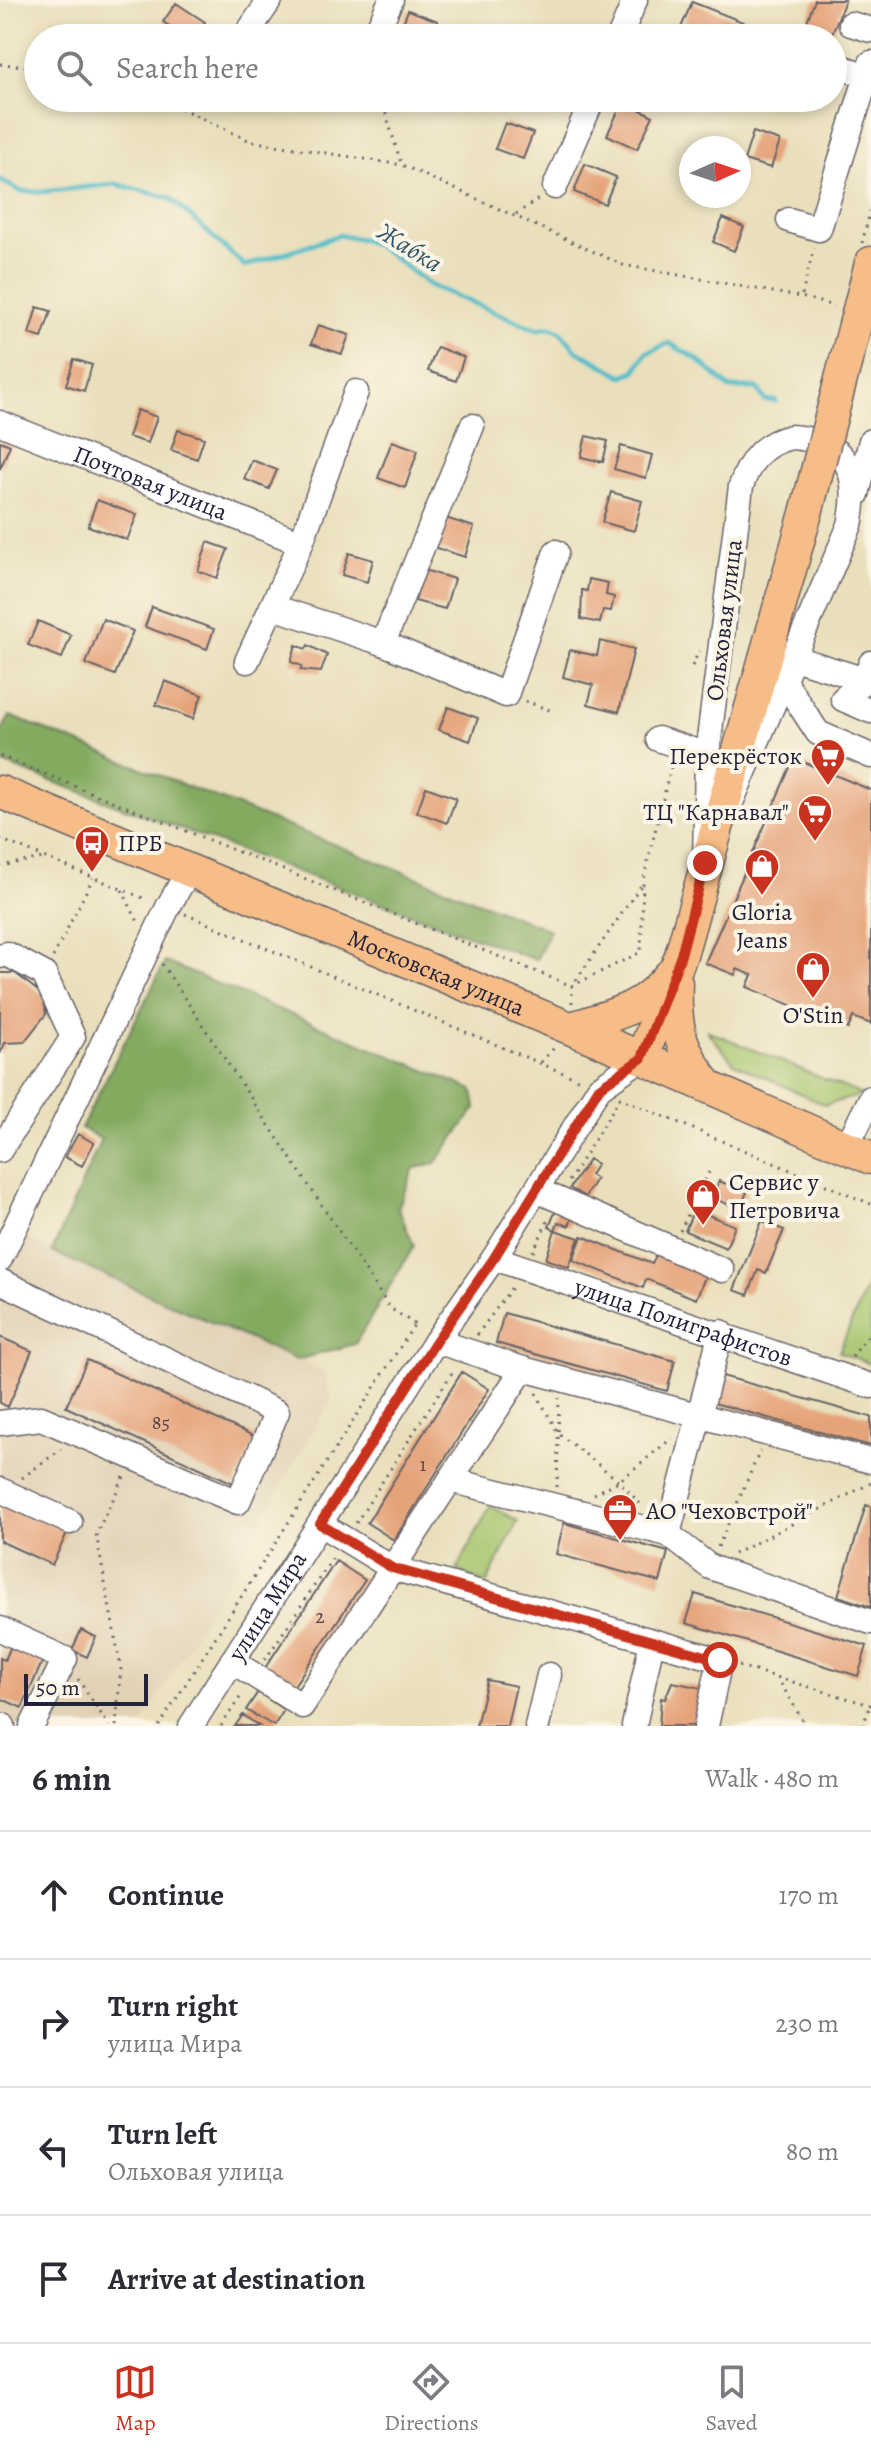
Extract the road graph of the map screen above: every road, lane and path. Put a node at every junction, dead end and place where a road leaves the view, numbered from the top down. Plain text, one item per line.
1 (270, 0) edge
2 (391, 0) edge
3 (635, 0) edge
4 (254, 24) edge
5 (380, 24) edge
6 (625, 24) edge
7 (0, 64) edge
8 (24, 66) edge
9 (847, 67) edge
10 (869, 69) edge
11 (189, 112) edge
12 (385, 112) edge
13 (587, 112) edge
14 (402, 165) junction
15 (555, 187) joint
16 (516, 214) junction
17 (789, 220) dead end
18 (819, 229) junction
19 (871, 263) edge
20 (801, 297) junction
21 (845, 310) dead end
22 (356, 392) dead end
23 (0, 423) edge
24 (472, 426) dead end
25 (871, 441) edge
26 (855, 500) junction
27 (301, 543) junction
28 (556, 552) dead end
29 (273, 607) junction
30 (383, 643) junction
31 (247, 661) dead end
32 (786, 668) junction
33 (868, 672) edge
34 (506, 695) junction
35 (552, 711) dead end
36 (871, 711) edge
37 (667, 741) joint
38 (707, 755) junction
39 (0, 756) edge
40 (871, 756) edge
41 (0, 792) edge
42 (0, 839) edge
43 (43, 858) junction
44 (705, 863) junction
45 (0, 866) edge
46 (189, 870) junction
47 (93, 878) junction
48 (643, 881) junction
49 (122, 890) junction
50 (168, 907) junction
51 (151, 947) junction
52 (0, 956) edge
53 (677, 967) junction
54 (44, 974) junction
55 (572, 986) junction
56 (572, 1028) junction
57 (642, 1058) junction
58 (541, 1062) dead end
59 (709, 1087) junction
60 (871, 1098) edge
61 (0, 1150) edge
62 (858, 1153) edge
63 (709, 1172) dead end
64 (536, 1190) junction
65 (671, 1249) junction
66 (494, 1258) junction
67 (0, 1259) edge
68 (722, 1270) dead end
69 (0, 1281) edge
70 (871, 1331) edge
71 (721, 1332) junction
72 (436, 1341) junction
73 (523, 1369) junction
74 (839, 1375) junction
75 (559, 1378) junction
76 (871, 1386) edge
77 (702, 1415) junction
78 (0, 1423) edge
79 (558, 1433) junction
80 (767, 1433) junction
81 (80, 1434) junction
82 (134, 1457) junction
83 (871, 1461) edge
84 (450, 1480) junction
85 (619, 1481) junction
86 (871, 1483) edge
87 (2, 1491) edge
88 (561, 1508) junction
89 (70, 1522) dead end
90 (320, 1524) junction
91 (668, 1534) junction
92 (710, 1567) junction
93 (392, 1568) junction
94 (871, 1622) edge
95 (0, 1629) edge
96 (652, 1641) junction
97 (65, 1659) junction
98 (720, 1660) junction
99 (232, 1661) junction
100 (549, 1675) dead end
101 (777, 1677) junction
102 (871, 1704) edge
103 (303, 1716) edge
104 (32, 1726) edge
105 (109, 1726) edge
106 (116, 1726) edge
107 (159, 1726) edge
108 (191, 1726) edge
109 (537, 1726) edge
110 (634, 1726) edge
111 (706, 1726) edge
112 (806, 1726) edge
113 (863, 1726) edge

1 - 4 street
2 - 5 street
3 - 6 street
7 - 8 path
9 - 10 street
10 - 18 street
11 - 14 path
12 - 14 path
13 - 15 street
14 - 16 path
15 - 16 path
16 - 20 path
17 - 18 street
18 - 20 path
19 - 44 main road, Ольховая улица, bridge
20 - 21 path
22 - 27 street
23 - 27 street, Почтовая улица
24 - 30 street
25 - 26 street, Ольховая улица
26 - 32 street, Ольховая улица
26 - 38 street, Ольховая улица
27 - 29 street
28 - 34 street
29 - 30 street
29 - 31 street
30 - 34 street
32 - 33 street
32 - 40 street
32 - 44 street, Ольховая улица
33 - 36 street
34 - 35 path
37 - 38 street
37 - 48 path
38 - 44 street, Ольховая улица
39 - 55 path
41 - 46 main road, Московская улица
42 - 43 path
43 - 45 path
43 - 47 path
44 - 53 main road, Ольховая улица
46 - 50 street
46 - 56 main road, Московская улица
47 - 49 path
47 - 54 path
48 - 55 path
48 - 55 path
49 - 50 path
49 - 51 path
50 - 51 street
50 - 58 path
51 - 67 street
51 - 107 path
52 - 54 street
53 - 56 main road
53 - 57 main road, Ольховая улица
53 - 59 main road
54 - 61 street
56 - 57 main road, Московская улица
57 - 59 main road, Московская улица
57 - 64 street, улица Мира
59 - 62 main road, Московская улица
60 - 62 street
63 - 65 path
64 - 65 street
64 - 66 street, улица Мира
65 - 68 street
66 - 71 street, улица Полиграфистов
66 - 72 street, улица Мира
69 - 82 street
70 - 74 path
71 - 74 street, улица Полиграфистов
71 - 77 street
72 - 73 street
72 - 90 street, улица Мира
73 - 75 street
73 - 79 path
73 - 84 street
74 - 76 street, улица Полиграфистов
75 - 77 street
75 - 79 path
77 - 80 street
77 - 85 path
77 - 91 street
78 - 81 street
79 - 85 path
79 - 88 path
80 - 83 street
80 - 92 path
81 - 82 street
81 - 87 path
82 - 106 path
84 - 88 street
84 - 93 street
85 - 88 path
85 - 91 path
86 - 92 path
87 - 89 street
88 - 91 street
90 - 93 street
90 - 99 street, улица Мира
91 - 92 street
92 - 94 street
93 - 96 street
93 - 103 street
95 - 97 street
96 - 98 street
96 - 110 street
97 - 104 street
97 - 105 path
98 - 101 path
98 - 111 street
99 - 103 street
99 - 108 street, улица Мира
100 - 109 street
101 - 102 path
101 - 112 path
102 - 113 path

